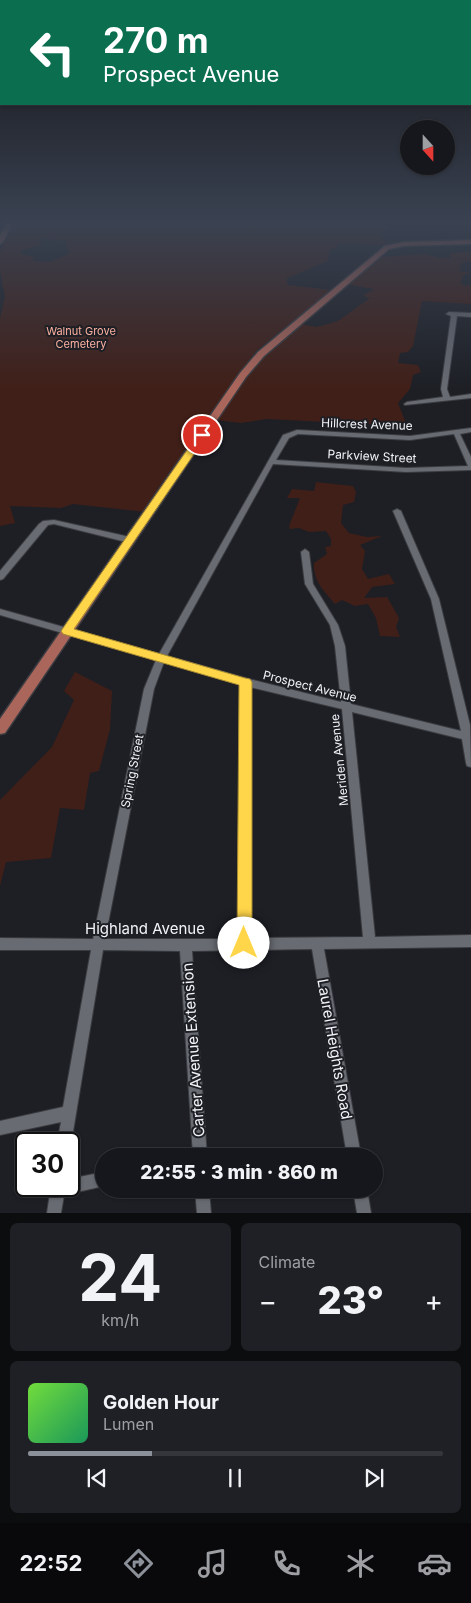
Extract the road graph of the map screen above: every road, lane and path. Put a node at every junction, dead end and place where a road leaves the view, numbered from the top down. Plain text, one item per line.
1 (351, 277) edge
2 (471, 315) edge
3 (471, 396) edge
4 (447, 399) junction
5 (407, 404) dead end
6 (471, 430) edge
7 (456, 432) junction
8 (292, 433) joint
9 (271, 462) junction
10 (471, 465) edge
11 (397, 511) dead end
12 (130, 540) junction
13 (304, 552) dead end
14 (0, 577) edge
15 (0, 612) edge
16 (67, 631) junction
17 (161, 659) junction
18 (245, 682) junction
19 (346, 708) junction
20 (0, 729) edge
21 (469, 737) edge
22 (471, 763) edge
23 (471, 941) edge
24 (244, 943) junction
25 (316, 943) junction
26 (370, 943) junction
27 (0, 944) edge
28 (98, 944) junction
29 (186, 945) junction
30 (69, 1112) junction
31 (0, 1128) edge
32 (66, 1132) edge
33 (199, 1148) edge
34 (353, 1148) edge
35 (95, 1181) edge
36 (80, 1184) edge
37 (57, 1197) edge
38 (203, 1198) edge
39 (362, 1198) edge
40 (54, 1213) edge
41 (204, 1213) edge
42 (364, 1213) edge

1 - 12 main road
2 - 4 street
3 - 4 street
4 - 5 street
6 - 7 street, Hillcrest Avenue
7 - 8 street, Hillcrest Avenue
7 - 10 street
8 - 9 street, Spring Street
9 - 10 street, Parkview Street
9 - 17 street, Spring Street
11 - 21 street
12 - 14 street
12 - 16 main road
13 - 19 street, Meriden Avenue
15 - 16 street, Prospect Avenue
16 - 17 street, Prospect Avenue
16 - 20 main road
17 - 18 street, Prospect Avenue
17 - 28 street, Spring Street
18 - 19 street, Prospect Avenue
18 - 24 street
19 - 21 street, Prospect Avenue
19 - 26 street, Meriden Avenue
21 - 22 street
23 - 26 street, Highland Avenue
24 - 25 street, Highland Avenue
24 - 29 street, Highland Avenue
25 - 26 street, Highland Avenue
25 - 34 street, Laurel Heights Road
27 - 28 street, Highland Avenue
28 - 29 street, Highland Avenue
28 - 30 street, Spring Street
29 - 33 street, Carter Avenue Extension
30 - 31 street
30 - 32 street, Spring Street
35 - 36 street
37 - 40 street
38 - 41 street
39 - 42 street

